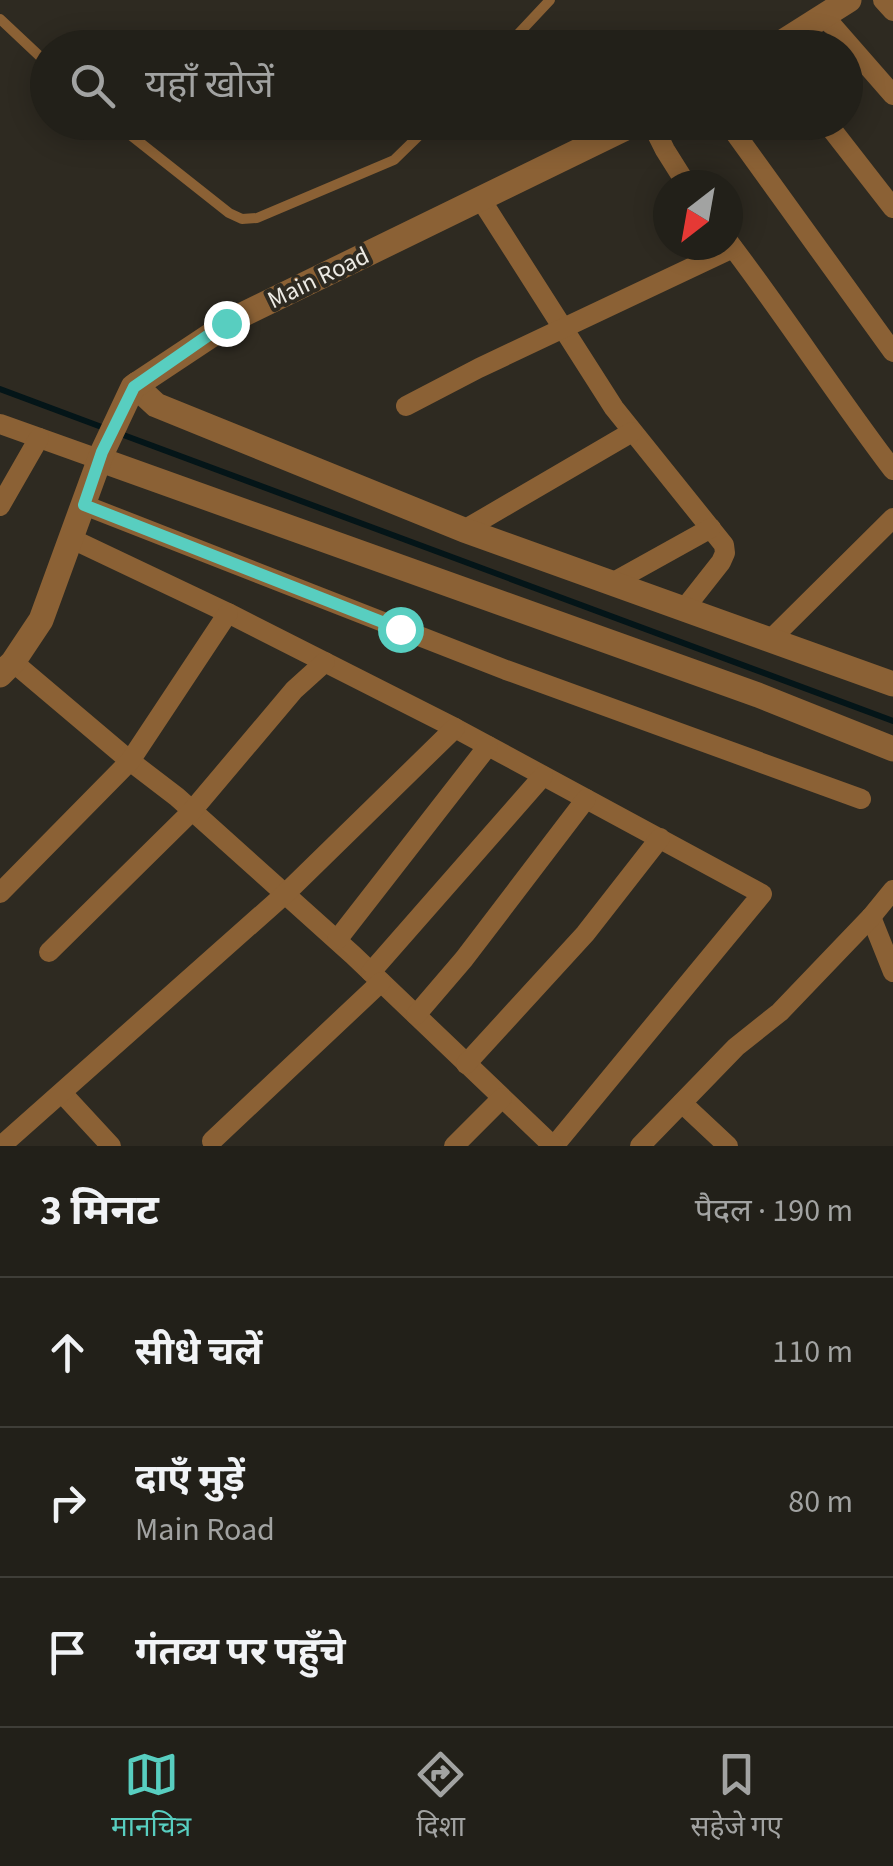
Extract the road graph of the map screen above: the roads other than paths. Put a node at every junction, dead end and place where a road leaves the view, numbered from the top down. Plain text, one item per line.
1 (550, 0) edge
2 (849, 0) edge
3 (883, 0) edge
4 (893, 11) edge
5 (824, 16) junction
6 (0, 18) edge
7 (522, 30) edge
8 (802, 30) edge
9 (836, 30) edge
10 (30, 47) edge
11 (863, 60) edge
12 (893, 94) edge
13 (136, 140) edge
14 (415, 140) edge
15 (601, 140) edge
16 (660, 140) edge
17 (740, 140) edge
18 (840, 140) edge
19 (677, 170) edge
20 (480, 198) junction
21 (893, 208) edge
22 (701, 260) edge
23 (742, 260) edge
24 (565, 329) junction
25 (893, 352) edge
26 (133, 389) junction
27 (406, 406) dead end
28 (0, 424) edge
29 (632, 432) junction
30 (38, 438) junction
31 (101, 456) junction
32 (893, 470) edge
33 (84, 505) junction
34 (0, 506) edge
35 (893, 518) edge
36 (711, 528) junction
37 (464, 530) junction
38 (72, 539) junction
39 (612, 584) junction
40 (684, 609) junction
41 (228, 613) junction
42 (770, 640) junction
43 (325, 662) junction
44 (6, 668) edge
45 (893, 684) edge
46 (455, 728) junction
47 (488, 746) junction
48 (893, 749) edge
49 (130, 761) junction
50 (543, 776) junction
51 (586, 799) junction
52 (861, 799) dead end
53 (192, 812) junction
54 (660, 838) junction
55 (893, 890) edge
56 (0, 892) edge
57 (285, 894) junction
58 (871, 917) junction
59 (336, 940) junction
60 (48, 952) dead end
61 (893, 972) edge
62 (376, 977) junction
63 (416, 1015) junction
64 (466, 1064) junction
65 (62, 1093) junction
66 (502, 1098) junction
67 (682, 1103) junction
68 (212, 1141) dead end
69 (4, 1143) edge
70 (111, 1146) edge
71 (454, 1146) edge
72 (554, 1146) edge
73 (640, 1146) edge
74 (728, 1146) edge

1 - 7 lane
2 - 5 street
3 - 4 street
5 - 8 street
5 - 9 street
6 - 10 lane
11 - 12 street
13 - 14 lane
15 - 20 street, Main Road
16 - 19 street
17 - 25 street
18 - 21 street
20 - 24 street
20 - 26 street, Main Road
22 - 24 street
23 - 32 street
24 - 27 street
24 - 29 street
26 - 31 street
26 - 37 street
28 - 30 street
29 - 36 street
29 - 37 street
30 - 31 street
30 - 34 street
31 - 33 street
31 - 48 street
33 - 38 street
33 - 52 street
35 - 42 street
36 - 39 street
36 - 40 street
37 - 39 street
38 - 41 street
38 - 44 street
39 - 40 street
40 - 42 street
41 - 43 street
41 - 49 street
42 - 45 street
43 - 46 street
43 - 53 street
44 - 49 street
46 - 47 street
46 - 57 street
47 - 50 street
47 - 59 street
49 - 53 street
49 - 56 street
50 - 51 street
50 - 62 street
51 - 54 street
51 - 63 street
53 - 57 street
53 - 60 street
54 - 64 street
54 - 72 street
55 - 58 street
57 - 59 street
57 - 65 street
58 - 61 street
58 - 67 street
59 - 62 street
62 - 63 street
62 - 68 street
63 - 64 street
64 - 66 street
65 - 69 street
65 - 70 street
66 - 71 street
66 - 72 street
67 - 73 street
67 - 74 street

